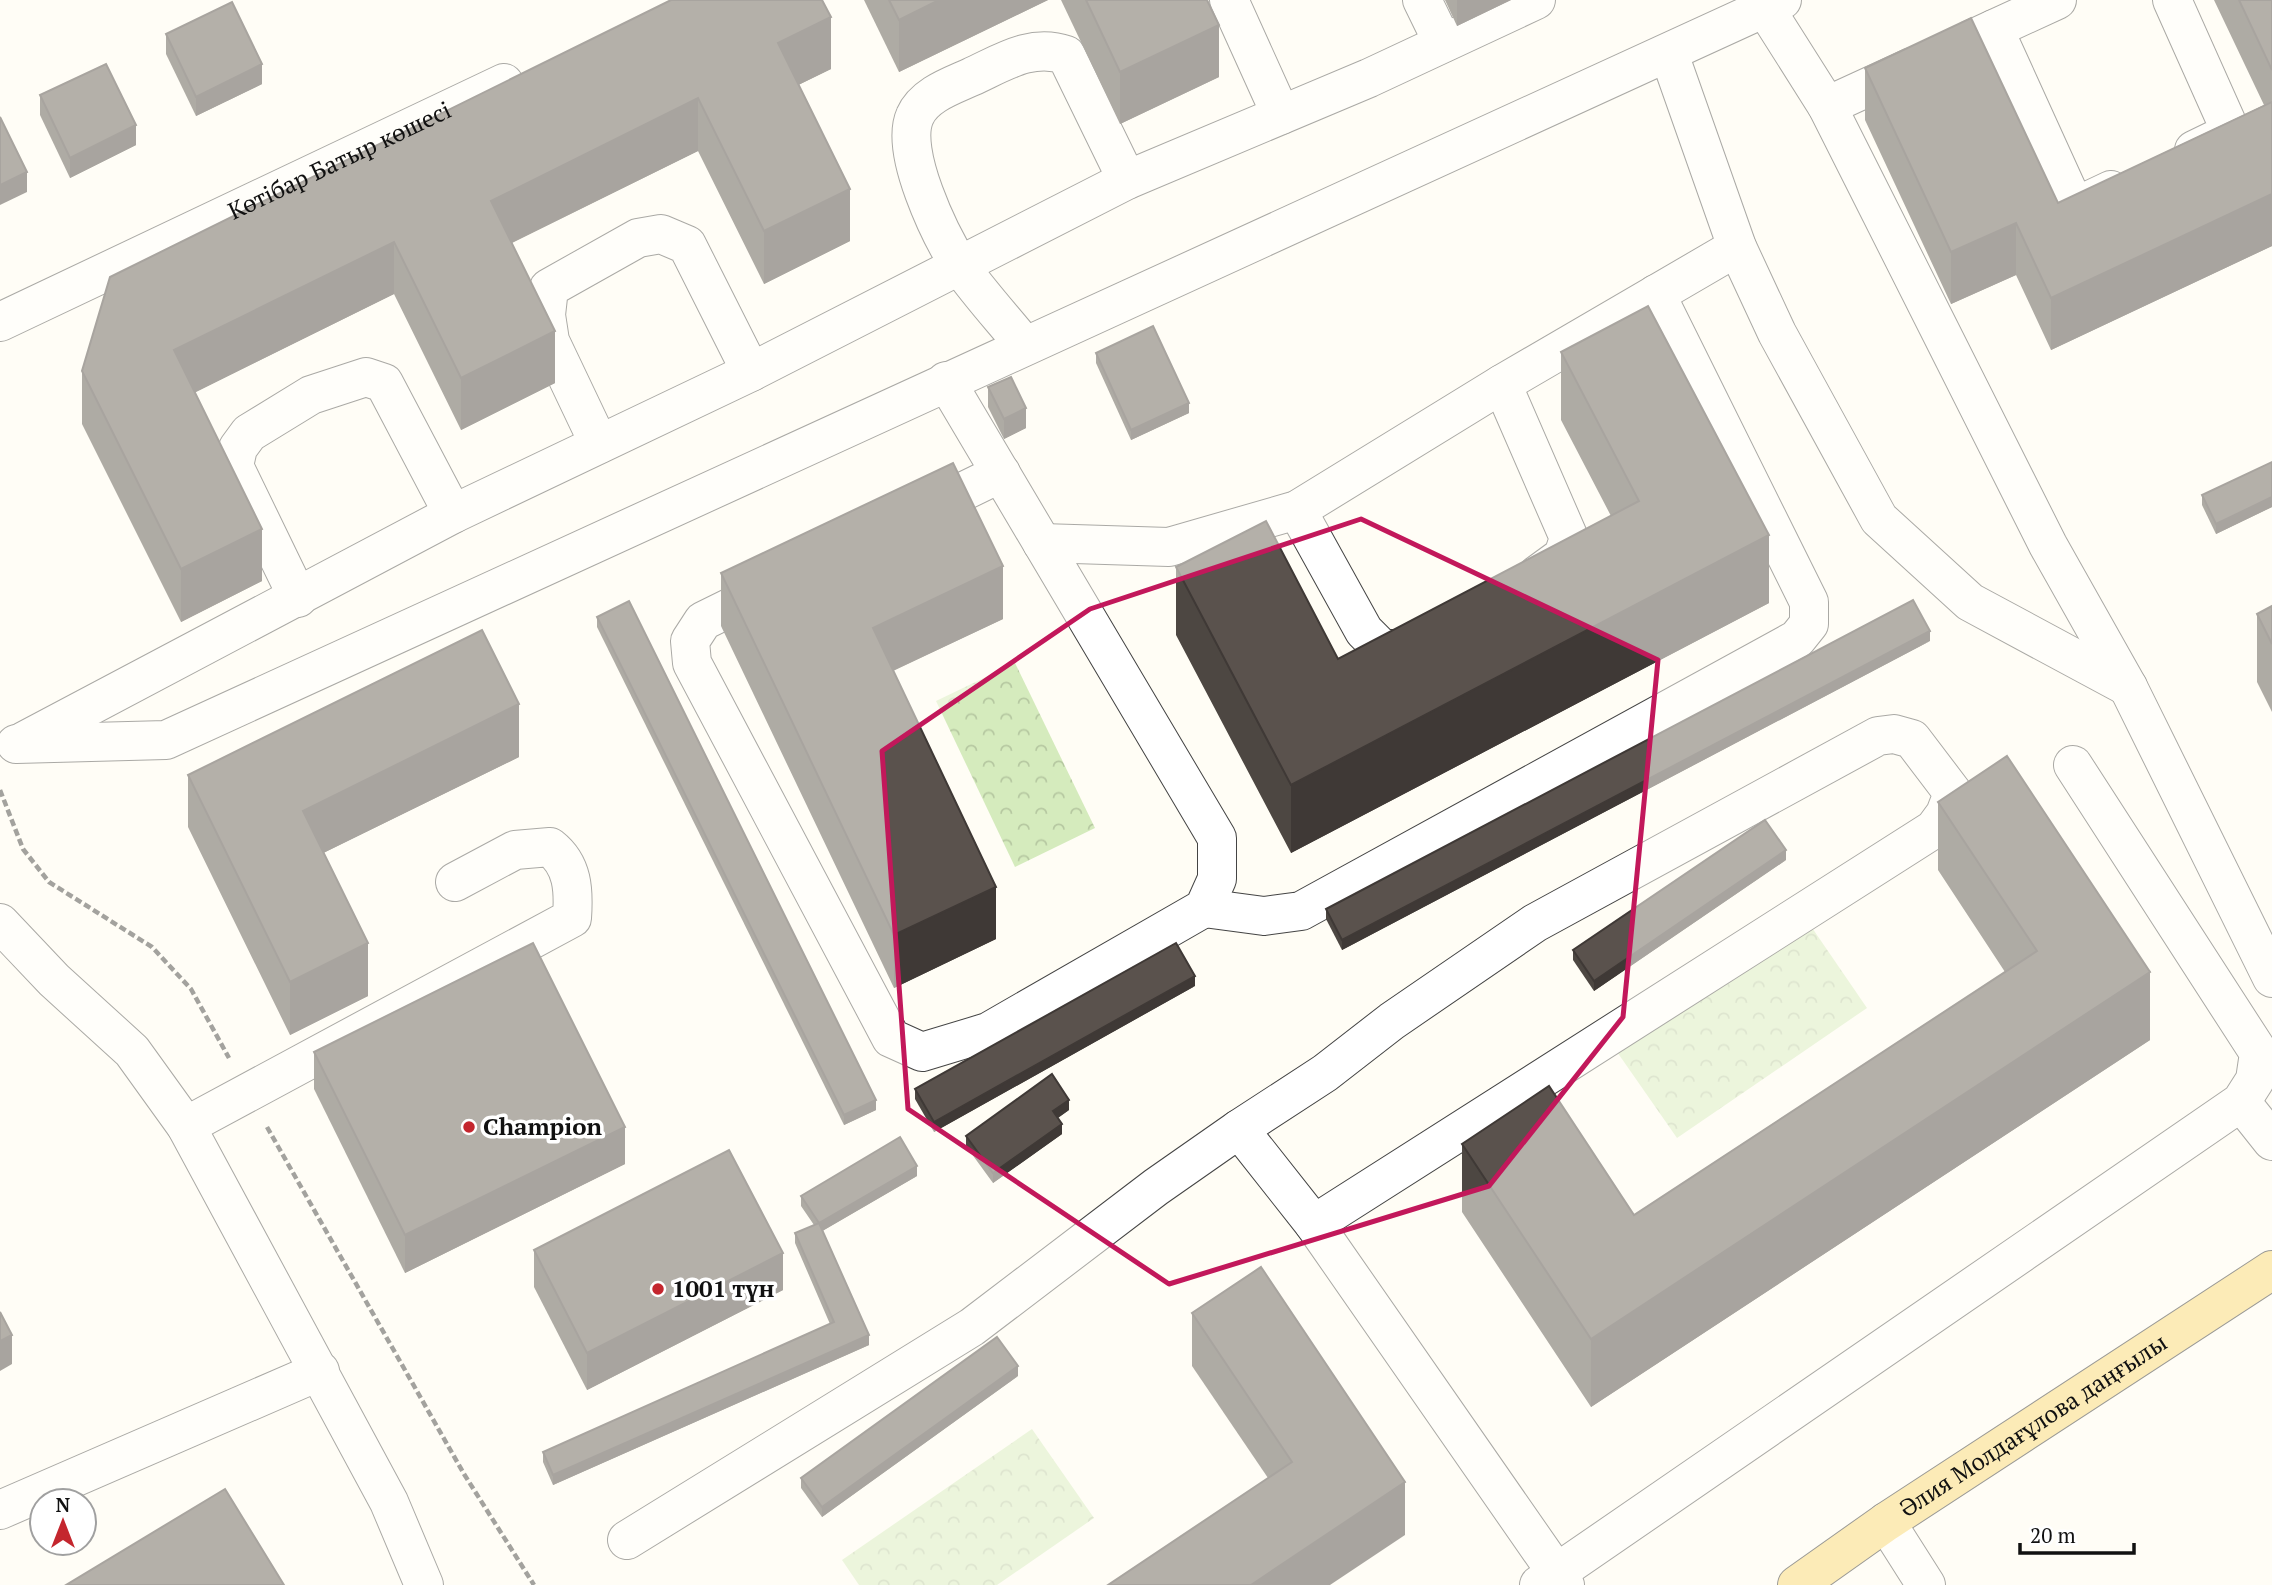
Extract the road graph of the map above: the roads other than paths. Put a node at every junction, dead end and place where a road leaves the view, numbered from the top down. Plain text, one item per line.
1 (1229, 0) edge
2 (1422, 0) edge
3 (1536, 0) edge
4 (2057, 0) edge
5 (2172, 0) edge
6 (1774, 4) edge
7 (1994, 29) junction
8 (1443, 43) junction
9 (1669, 54) junction
10 (541, 65) edge
11 (1827, 106) junction
12 (1282, 115) junction
13 (1126, 180) junction
14 (1737, 247) junction
15 (959, 265) junction
16 (1656, 294) junction
17 (0, 322) edge
18 (1024, 345) junction
19 (751, 372) junction
20 (946, 381) junction
21 (1502, 384) junction
22 (599, 444) junction
23 (1000, 473) junction
24 (1297, 510) junction
25 (453, 514) junction
26 (889, 528) edge
27 (1042, 543) junction
28 (802, 572) edge
29 (1506, 592) edge
30 (298, 598) junction
31 (1449, 624) edge
32 (2127, 687) junction
33 (8, 749) edge
34 (2073, 765) dead end
35 (455, 882) dead end
36 (1204, 908) junction
37 (0, 923) edge
38 (2272, 978) edge
39 (2241, 1102) junction
40 (186, 1126) junction
41 (1240, 1129) junction
42 (2272, 1141) edge
43 (1314, 1224) junction
44 (2272, 1270) edge
45 (320, 1371) junction
46 (0, 1510) edge
47 (1886, 1522) junction
48 (627, 1541) dead end
49 (1553, 1581) edge
50 (424, 1585) edge
51 (1797, 1585) edge
52 (1926, 1585) edge

1 - 12 street
2 - 8 street
3 - 8 street
4 - 7 street
5 - 7 street
6 - 9 street
6 - 11 street
7 - 11 street
8 - 12 street
9 - 14 street
9 - 18 street
10 - 17 street, Көтібар Батыр көшесі
11 - 32 street
12 - 13 street
13 - 15 street
13 - 15 street
14 - 16 street
14 - 32 street
15 - 18 street
15 - 19 street
16 - 21 street
16 - 36 street
18 - 20 street
19 - 22 street
19 - 22 street
20 - 23 street
20 - 33 street
21 - 24 street
21 - 29 street
22 - 25 street
23 - 26 street
23 - 27 street
24 - 27 street
24 - 31 street
25 - 30 street
25 - 30 street
27 - 36 street
28 - 36 street
30 - 33 street
32 - 38 street
34 - 39 street
35 - 40 street
37 - 40 street
39 - 42 street
39 - 49 street
40 - 45 street
41 - 43 street
41 - 43 street
41 - 48 street
43 - 49 street
44 - 47 main road, Әлия Молдағұлова даңғылы
45 - 46 street
45 - 50 street
47 - 51 main road, Әлия Молдағұлова даңғылы
47 - 52 street

